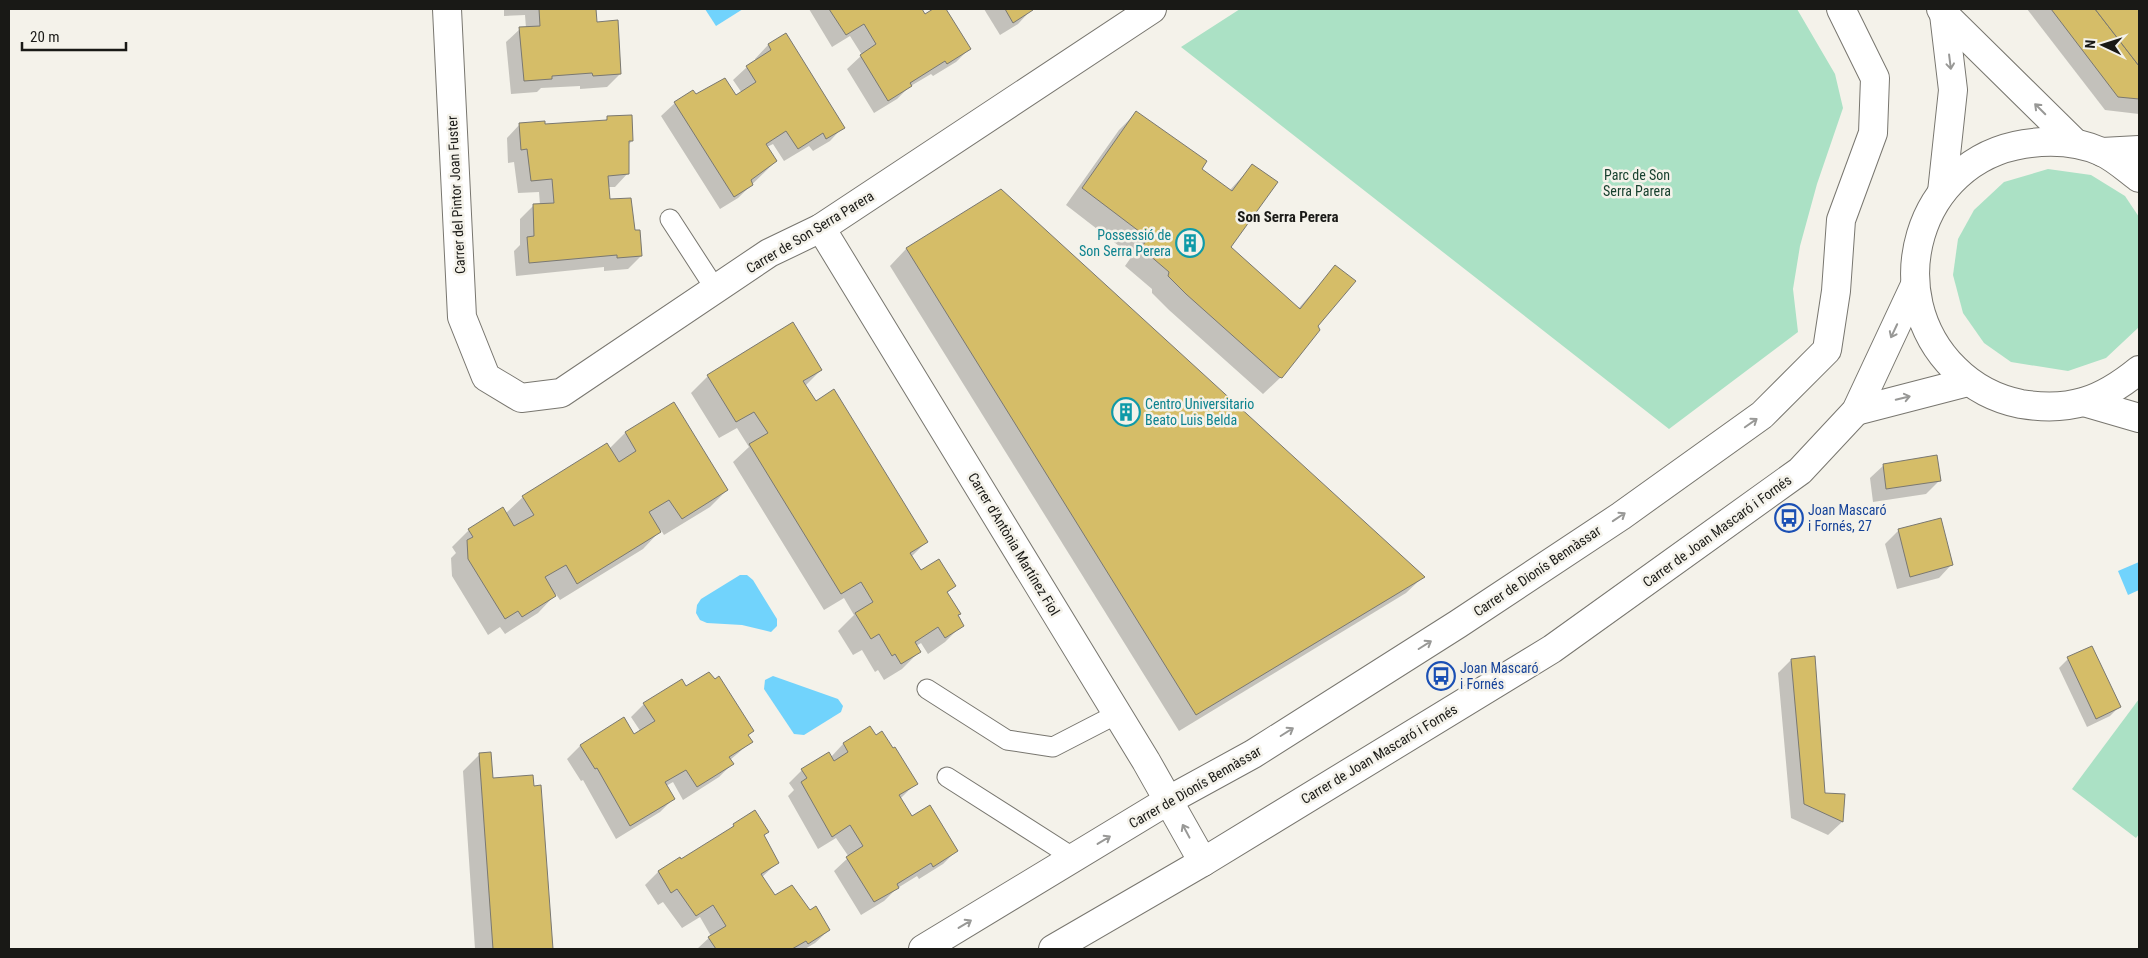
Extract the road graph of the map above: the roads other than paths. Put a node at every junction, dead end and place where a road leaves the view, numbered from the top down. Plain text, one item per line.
1 (447, 9) edge
2 (1152, 9) edge
3 (1841, 9) edge
4 (1943, 11) edge
5 (2075, 143) junction
6 (2139, 150) edge
7 (2102, 152) junction
8 (2139, 178) edge
9 (1942, 192) junction
10 (670, 219) dead end
11 (821, 228) junction
12 (1914, 287) junction
13 (716, 290) junction
14 (2139, 370) edge
15 (486, 377) joint
16 (1968, 382) junction
17 (2084, 402) junction
18 (1856, 411) junction
19 (2139, 418) edge
20 (927, 689) dead end
21 (1117, 714) junction
22 (947, 777) dead end
23 (1169, 800) junction
24 (1074, 858) junction
25 (1203, 862) junction
26 (924, 949) edge
27 (1053, 949) edge

1 - 15 street, Carrer del Pintor Joan Fuster
2 - 11 street, Carrer de Son Serra Parera
23 -> 3 street, Carrer de Dionís Bennàssar
5 -> 4 street
4 -> 9 street
5 - 7 street
5 - 9 street
6 - 7 street
7 - 8 street
9 - 12 street
10 - 13 lane
11 - 13 street, Carrer de Son Serra Parera
11 - 21 street, Carrer d'Antònia Martínez Fiol
12 - 16 street
12 -> 18 street
13 - 15 street, Carrer de Son Serra Parera
14 - 17 street
16 - 17 street
18 -> 16 street
17 - 19 street
18 - 25 street, Carrer de Joan Mascaró i Fornés
20 - 21 lane
21 - 23 street, Carrer d'Antònia Martínez Fiol
22 - 24 lane
24 -> 23 street, Carrer de Dionís Bennàssar
25 -> 23 street, Carrer d'Antònia Martínez Fiol
26 -> 24 street, Carrer de Dionís Bennàssar
25 - 27 street, Carrer de Joan Mascaró i Fornés

